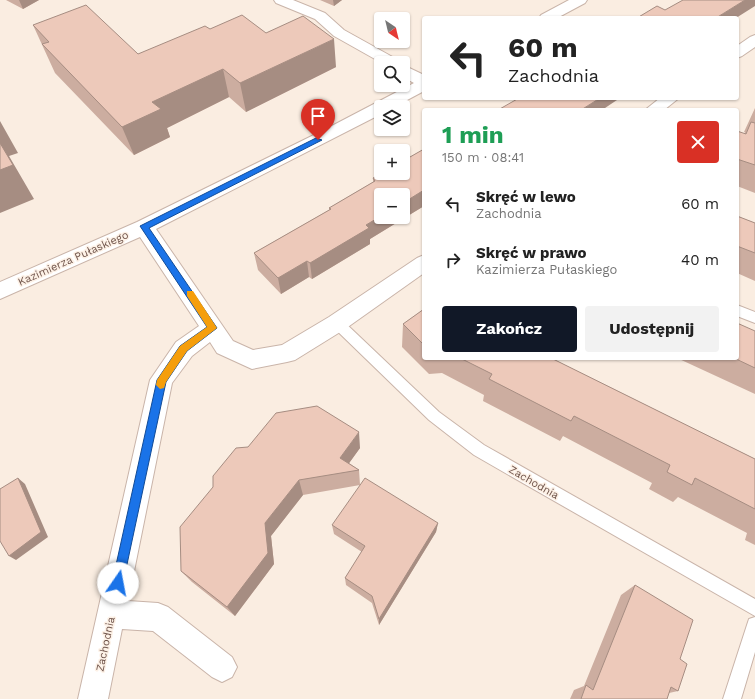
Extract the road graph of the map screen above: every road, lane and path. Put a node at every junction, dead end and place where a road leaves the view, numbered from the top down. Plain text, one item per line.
1 (281, 0) edge
2 (580, 0) edge
3 (550, 16) edge
4 (755, 40) edge
5 (739, 52) edge
6 (380, 56) edge
7 (410, 74) edge
8 (422, 82) edge
9 (422, 84) edge
10 (676, 102) edge
11 (659, 108) edge
12 (144, 226) junction
13 (422, 264) edge
14 (0, 291) edge
15 (739, 311) edge
16 (755, 318) edge
17 (337, 323) junction
18 (212, 328) junction
19 (755, 608) edge
20 (111, 614) junction
21 (755, 626) edge
22 (222, 667) dead end
23 (93, 699) edge
24 (732, 699) edge

1 - 6 street
2 - 3 street
4 - 5 street
7 - 8 street
9 - 12 street, Kazimierza Pułaskiego
10 - 11 street
12 - 14 street, Kazimierza Pułaskiego
12 - 18 street
13 - 17 street
15 - 16 lane
17 - 18 street
17 - 19 lane, Zachodnia
18 - 20 street, Zachodnia
20 - 22 street
20 - 23 street, Zachodnia
21 - 24 lane

